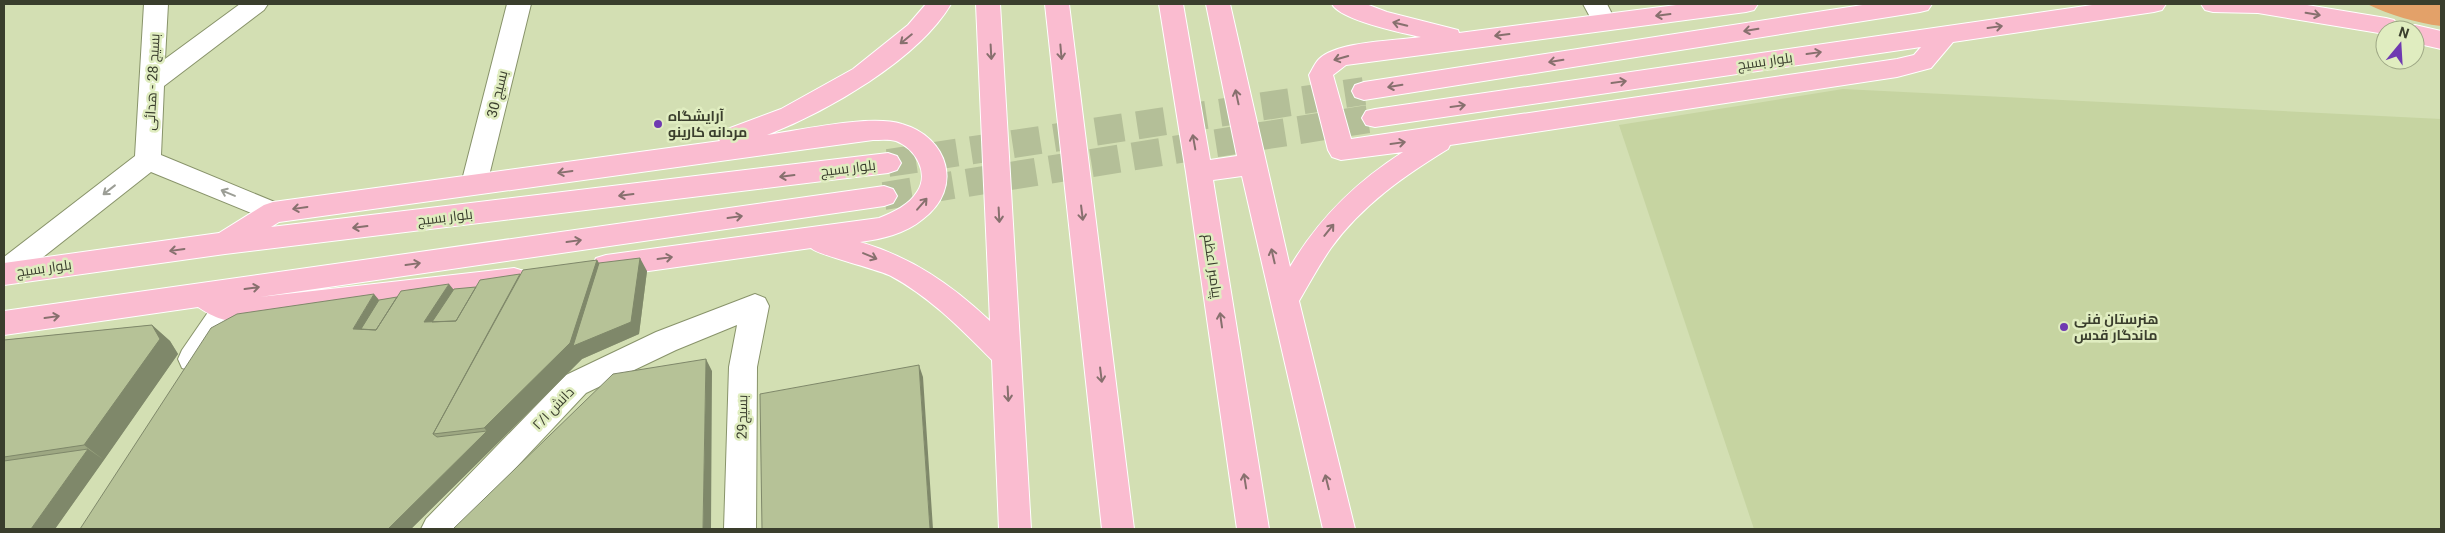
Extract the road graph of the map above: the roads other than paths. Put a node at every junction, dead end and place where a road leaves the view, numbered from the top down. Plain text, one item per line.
1 (156, 4) edge
2 (256, 4) edge
3 (520, 4) edge
4 (939, 4) edge
5 (988, 4) edge
6 (1057, 4) edge
7 (1171, 4) edge
8 (1218, 4) edge
9 (1344, 4) edge
10 (1746, 4) edge
11 (1920, 4) edge
12 (2154, 4) edge
13 (2213, 4) edge
14 (2338, 4) edge
15 (1600, 13) edge
16 (2375, 20) edge
17 (2375, 25) edge
18 (1946, 34) junction
19 (2425, 36) edge
20 (1464, 40) junction
21 (2441, 40) edge
22 (152, 82) junction
23 (1364, 91) tunnel mouth
24 (1375, 118) tunnel mouth
25 (1448, 136) junction
26 (684, 156) junction
27 (148, 160) junction
28 (888, 164) tunnel mouth
29 (1252, 164) junction
30 (1199, 172) junction
31 (474, 184) junction
32 (884, 196) tunnel mouth
33 (273, 212) junction
34 (806, 239) junction
35 (225, 243) junction
36 (579, 270) edge
37 (4, 273) edge
38 (539, 276) edge
39 (1284, 300) junction
40 (214, 303) junction
41 (755, 306) joint
42 (4, 323) edge
43 (1006, 355) junction
44 (176, 383) edge
45 (437, 529) edge
46 (740, 529) edge
47 (1015, 529) edge
48 (1118, 529) edge
49 (1253, 529) edge
50 (1339, 529) edge

1 - 22 street, بسیج 28 - هدائی
2 - 22 street
3 - 31 street, بسیج 30
4 -> 26 main road
5 -> 43 main road
6 -> 48 main road
30 -> 7 main road, پیامبر اعظم
29 -> 8 main road
20 -> 9 main road
10 -> 15 main road
11 -> 23 main road
18 -> 12 main road, بلوار بسیج
13 -> 17 main road
14 - 16 main road
15 -> 20 main road
24 -> 18 main road, بلوار بسیج
18 - 25 main road
19 - 21 main road
20 -> 25 main road
22 - 27 street, بسیج 28 - هدائی
39 -> 25 main road
26 -> 31 main road
34 -> 26 main road
33 -> 27 street
27 -> 37 street
28 -> 35 main road, بلوار بسیج
29 - 30 main road
39 -> 29 main road
49 -> 30 main road, پیامبر اعظم
31 -> 33 main road
40 -> 32 main road
33 - 35 main road
36 -> 34 main road
34 -> 43 main road
35 -> 37 main road, بلوار بسیج
38 - 40 main road
50 -> 39 main road
42 -> 40 main road
40 - 44 street
41 - 45 street, دانش ۲/۱
41 - 46 street, بسیج29
43 -> 47 main road

